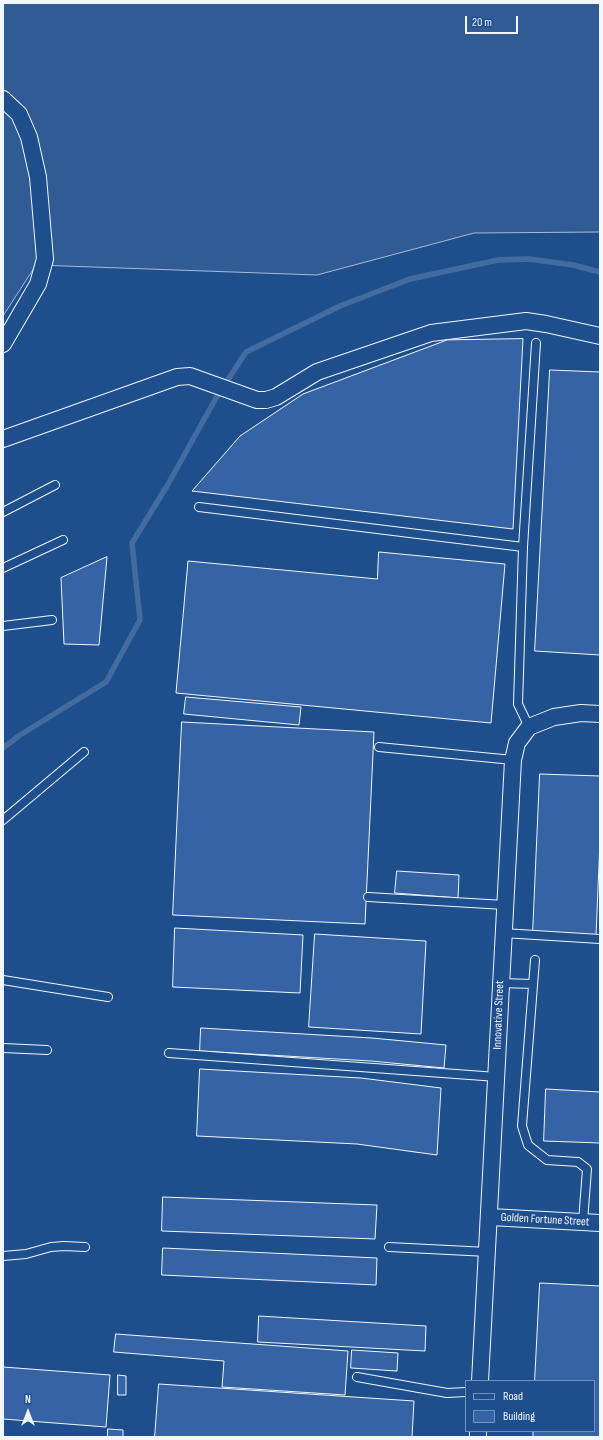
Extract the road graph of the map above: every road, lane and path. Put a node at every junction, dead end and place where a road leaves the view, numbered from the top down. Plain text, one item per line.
1 (3, 99) edge
2 (600, 336) edge
3 (536, 343) dead end
4 (3, 344) edge
5 (3, 439) edge
6 (55, 485) dead end
7 (199, 507) dead end
8 (3, 512) edge
9 (63, 540) dead end
10 (523, 547) junction
11 (3, 568) edge
12 (52, 620) dead end
13 (3, 626) edge
14 (600, 714) edge
15 (529, 727) junction
16 (379, 746) dead end
17 (84, 752) dead end
18 (513, 760) junction
19 (3, 820) edge
20 (368, 897) dead end
21 (505, 905) junction
22 (503, 933) junction
23 (600, 939) edge
24 (535, 960) dead end
25 (3, 980) edge
26 (500, 983) junction
27 (533, 984) junction
28 (108, 997) dead end
29 (3, 1048) edge
30 (47, 1050) dead end
31 (169, 1053) dead end
32 (497, 1077) junction
33 (490, 1217) junction
34 (583, 1222) junction
35 (600, 1223) edge
36 (85, 1247) dead end
37 (389, 1247) dead end
38 (488, 1252) junction
39 (3, 1256) edge
40 (357, 1377) dead end
41 (480, 1380) edge
42 (465, 1392) edge

1 - 4 street
2 - 5 street
3 - 10 lane
6 - 8 lane
7 - 10 lane
9 - 11 lane
10 - 15 lane
12 - 13 lane
14 - 15 street
15 - 18 street, Innovative Street
16 - 18 lane
17 - 19 lane
18 - 21 street, Innovative Street
20 - 21 lane
21 - 22 street, Innovative Street
22 - 23 lane
22 - 26 street, Innovative Street
24 - 27 lane
25 - 28 lane
26 - 27 lane
26 - 32 street, Innovative Street
27 - 34 lane
29 - 30 lane
31 - 32 lane
32 - 33 street, Innovative Street
33 - 34 street, Golden Fortune Street
33 - 38 street, Innovative Street
34 - 35 street, Golden Fortune Street
36 - 39 lane
37 - 38 lane
38 - 41 street, Innovative Street
40 - 42 lane

